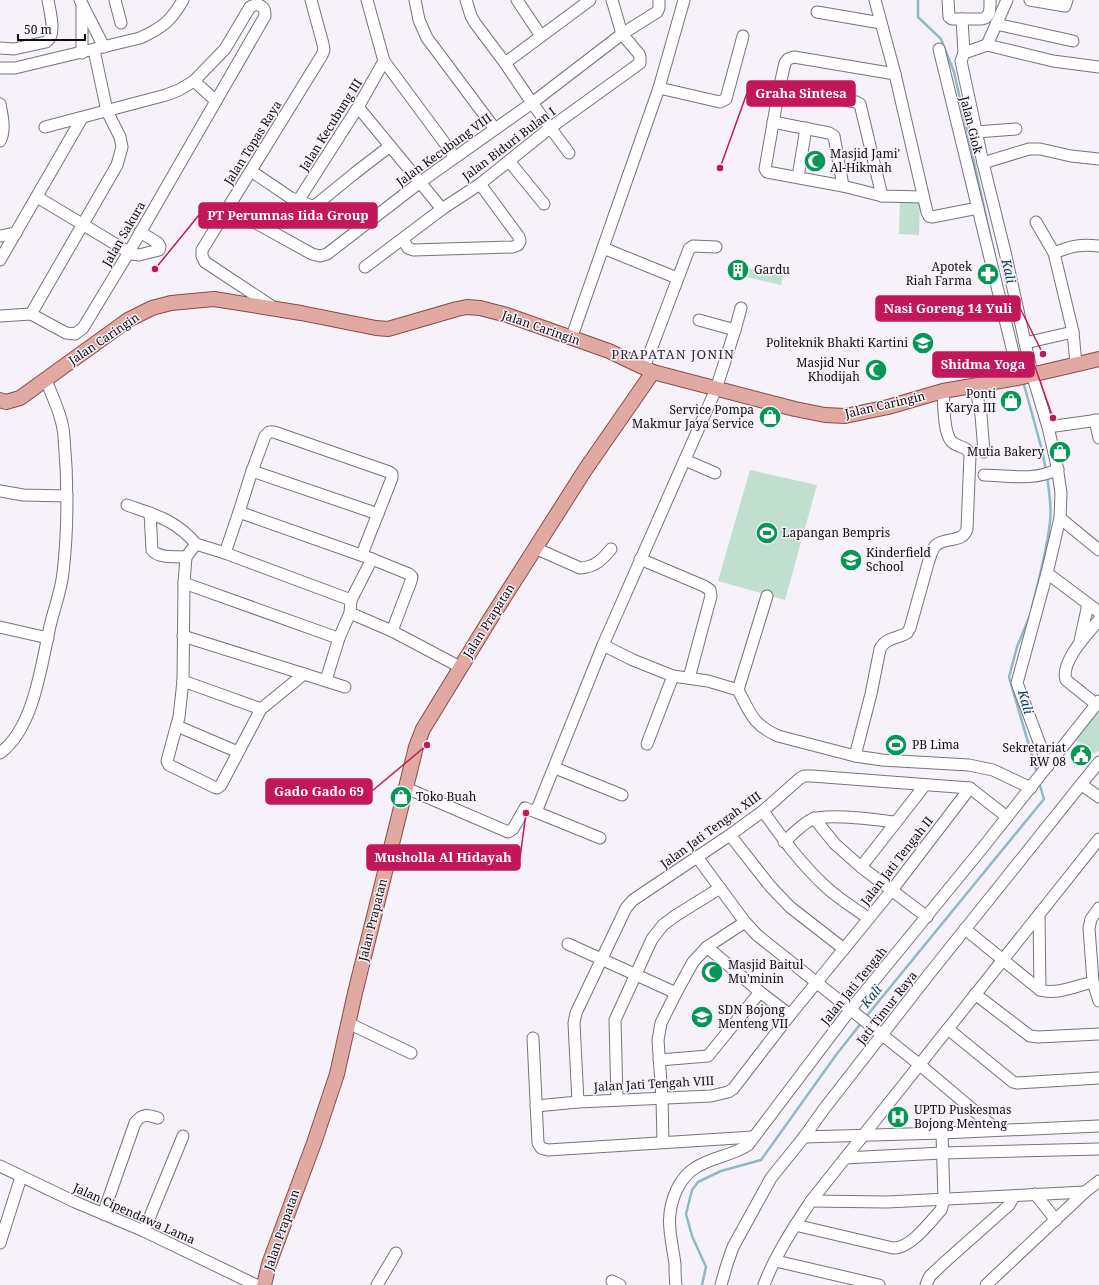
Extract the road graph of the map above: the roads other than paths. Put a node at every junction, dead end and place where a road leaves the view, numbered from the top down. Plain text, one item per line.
1 (48, 0) edge
2 (115, 0) edge
3 (183, 0) edge
4 (311, 0) edge
5 (367, 0) edge
6 (415, 0) edge
7 (466, 0) edge
8 (517, 0) edge
9 (590, 0) edge
10 (612, 0) edge
11 (659, 0) edge
12 (684, 0) edge
13 (875, 0) edge
14 (948, 0) edge
15 (990, 0) edge
16 (1007, 0) edge
17 (1030, 0) edge
18 (1067, 0) edge
19 (81, 2) edge
20 (817, 12) dead end
21 (962, 19) junction
22 (121, 22) dead end
23 (881, 23) junction
24 (996, 24) junction
25 (622, 34) junction
26 (542, 36) junction
27 (743, 36) dead end
28 (1073, 41) dead end
29 (987, 45) junction
30 (0, 48) edge
31 (99, 48) junction
32 (939, 49) dead end
33 (82, 52) junction
34 (964, 53) junction
35 (384, 61) junction
36 (505, 63) junction
37 (1099, 67) edge
38 (0, 68) edge
39 (895, 74) junction
40 (194, 81) junction
41 (659, 88) junction
42 (779, 89) junction
43 (216, 101) junction
44 (0, 104) edge
45 (532, 104) junction
46 (358, 107) junction
47 (107, 111) junction
48 (82, 118) junction
49 (773, 122) junction
50 (45, 127) dead end
51 (550, 128) junction
52 (806, 128) junction
53 (495, 129) junction
54 (1016, 129) dead end
55 (976, 132) junction
56 (0, 141) edge
57 (390, 146) junction
58 (569, 153) dead end
59 (455, 157) junction
60 (1099, 159) edge
61 (509, 160) junction
62 (983, 163) junction
63 (251, 171) junction
64 (798, 177) junction
65 (419, 183) junction
66 (480, 184) junction
67 (843, 186) junction
68 (882, 196) junction
69 (922, 197) junction
70 (37, 198) junction
71 (298, 201) junction
72 (544, 204) dead end
73 (229, 208) junction
74 (978, 208) junction
75 (442, 209) junction
76 (1036, 222) dead end
77 (82, 225) junction
78 (140, 232) junction
79 (16, 233) junction
80 (0, 236) edge
81 (403, 240) junction
82 (1099, 246) edge
83 (716, 247) dead end
84 (603, 248) junction
85 (129, 252) junction
86 (1054, 253) junction
87 (0, 260) edge
88 (365, 267) dead end
89 (677, 278) junction
90 (741, 308) dead end
91 (275, 309) junction
92 (31, 314) junction
93 (0, 316) edge
94 (699, 320) dead end
95 (735, 330) junction
96 (1073, 332) junction
97 (571, 339) junction
98 (1025, 343) junction
99 (1099, 359) edge
100 (1076, 364) junction
101 (648, 370) junction
102 (1025, 376) junction
103 (46, 380) junction
104 (975, 385) junction
105 (716, 389) junction
106 (943, 391) junction
107 (0, 400) edge
108 (1097, 420) edge
109 (1048, 427) junction
110 (1099, 438) edge
111 (984, 452) dead end
112 (685, 460) junction
113 (252, 471) junction
114 (715, 472) dead end
115 (1050, 472) junction
116 (984, 475) dead end
117 (0, 491) edge
118 (67, 496) junction
119 (127, 505) dead end
120 (239, 512) junction
121 (150, 513) junction
122 (378, 514) junction
123 (1060, 518) junction
124 (196, 544) junction
125 (535, 548) junction
126 (611, 549) dead end
127 (1099, 550) edge
128 (225, 554) junction
129 (367, 556) junction
130 (186, 557) junction
131 (640, 559) junction
132 (1047, 573) junction
133 (184, 583) junction
134 (767, 596) dead end
135 (351, 600) junction
136 (1088, 604) junction
137 (1099, 612) edge
138 (350, 613) junction
139 (1099, 620) edge
140 (0, 626) edge
141 (392, 631) junction
142 (184, 636) junction
143 (48, 638) junction
144 (339, 638) junction
145 (1080, 642) junction
146 (603, 645) junction
147 (460, 667) junction
148 (304, 674) junction
149 (673, 676) junction
150 (689, 678) junction
151 (326, 680) junction
152 (183, 681) junction
153 (346, 687) dead end
154 (738, 690) junction
155 (1098, 703) edge
156 (261, 709) junction
157 (177, 726) junction
158 (647, 744) dead end
159 (238, 752) junction
160 (0, 753) edge
161 (855, 756) junction
162 (1099, 762) edge
163 (555, 768) junction
164 (1039, 778) junction
165 (925, 785) junction
166 (1082, 785) junction
167 (406, 788) junction
168 (970, 788) junction
169 (622, 795) dead end
170 (1099, 797) edge
171 (763, 811) junction
172 (536, 812) junction
173 (1007, 817) junction
174 (814, 818) junction
175 (896, 822) junction
176 (730, 835) junction
177 (600, 838) dead end
178 (1099, 839) edge
179 (784, 842) junction
180 (697, 857) junction
181 (861, 867) junction
182 (720, 888) junction
183 (892, 890) junction
184 (1099, 908) edge
185 (1039, 914) junction
186 (927, 917) junction
187 (868, 918) junction
188 (745, 922) junction
189 (965, 929) junction
190 (568, 944) dead end
191 (708, 947) junction
192 (844, 949) junction
193 (602, 958) junction
194 (1002, 960) junction
195 (635, 975) junction
196 (817, 982) junction
197 (1096, 984) edge
198 (1040, 990) junction
199 (760, 992) junction
200 (676, 993) junction
201 (975, 994) junction
202 (1099, 1001) edge
203 (854, 1013) junction
204 (790, 1015) junction
205 (348, 1023) junction
206 (948, 1029) junction
207 (879, 1032) junction
208 (1099, 1034) edge
209 (533, 1038) dead end
210 (411, 1053) dead end
211 (659, 1060) junction
212 (920, 1065) junction
213 (1099, 1078) edge
214 (662, 1098) junction
215 (617, 1100) junction
216 (578, 1102) junction
217 (536, 1106) junction
218 (158, 1118) dead end
219 (1099, 1126) edge
220 (997, 1130) junction
221 (942, 1133) junction
222 (865, 1135) junction
223 (183, 1136) dead end
224 (753, 1137) junction
225 (804, 1137) junction
226 (664, 1142) junction
227 (1099, 1149) edge
228 (942, 1153) junction
229 (845, 1158) junction
230 (0, 1166) edge
231 (21, 1177) junction
232 (1099, 1181) edge
233 (1085, 1192) junction
234 (1035, 1194) junction
235 (1014, 1196) junction
236 (944, 1199) junction
237 (811, 1201) junction
238 (103, 1214) junction
239 (1056, 1220) junction
240 (795, 1225) junction
241 (144, 1232) junction
242 (0, 1243) edge
243 (396, 1254) dead end
244 (776, 1261) junction
245 (256, 1285) edge
246 (264, 1285) edge
247 (377, 1285) edge
248 (676, 1285) edge
249 (721, 1285) edge
250 (764, 1285) edge
251 (879, 1285) edge
252 (926, 1285) edge
253 (986, 1285) edge

1 - 30 street
2 - 22 street
3 - 31 street
4 - 63 street, Jalan Topas Raya
5 - 35 street
6 - 53 street
7 - 36 street
8 - 26 street
9 - 26 street
10 - 25 street
11 - 25 street, Jalan Kecubung VIII
12 - 41 street
13 - 23 street
14 - 21 street
15 - 21 street
16 - 24 street
17 - 18 street
19 - 31 street
19 - 33 street
20 - 23 street
21 - 34 street
23 - 39 street
24 - 28 street
24 - 29 street
25 - 45 street, Jalan Kecubung VIII
25 - 51 street, Jalan Biduri Bulan I
26 - 36 street
27 - 41 street
29 - 34 street
29 - 37 street
31 - 33 street
31 - 47 street
32 - 74 street, Jalan Giok
33 - 38 street
34 - 55 street
35 - 46 street, Jalan Kecubung III
35 - 59 street
36 - 45 street
39 - 42 street
39 - 69 street
40 - 43 street
40 - 43 street, Jalan Sakura
40 - 47 street
41 - 84 street
42 - 49 street
42 - 68 street
43 - 78 street, Jalan Sakura
44 - 56 street
45 - 51 street
45 - 53 street, Jalan Kecubung VIII
46 - 57 street
46 - 71 street, Jalan Kecubung III
47 - 48 street
47 - 77 street
48 - 50 street
48 - 70 street
49 - 52 street
49 - 64 street
51 - 58 street
51 - 61 street, Jalan Biduri Bulan I
52 - 64 street
52 - 67 street
53 - 59 street, Jalan Kecubung VIII
54 - 55 street
55 - 62 street
57 - 65 street
57 - 71 street
59 - 65 street, Jalan Kecubung VIII
60 - 62 street
61 - 66 street, Jalan Biduri Bulan I
61 - 72 street
62 - 98 street
63 - 71 street
63 - 73 street, Jalan Topas Raya
64 - 67 street
65 - 73 street, Jalan Kecubung VIII
65 - 75 street
66 - 75 street, Jalan Biduri Bulan I
66 - 81 street
67 - 68 street
68 - 69 street
69 - 74 street
70 - 77 street
70 - 79 street
73 - 91 street, Jalan Topas Raya
74 - 102 street, Jalan Giok
75 - 81 street, Jalan Biduri Bulan I
76 - 86 street
77 - 85 street
77 - 92 street
78 - 85 street, Jalan Sakura
78 - 85 street
79 - 80 street
79 - 87 street
81 - 88 street, Jalan Biduri Bulan I
82 - 86 street
83 - 89 street
84 - 89 street
84 - 97 street
85 - 92 street, Jalan Sakura
86 - 96 street
89 - 101 street
90 - 95 street
91 - 97 main road, Jalan Caringin
91 - 103 main road, Jalan Caringin
92 - 93 street
94 - 95 street
95 - 105 street
96 - 98 street
96 - 100 street
97 - 101 main road, Jalan Caringin
98 - 102 street
99 - 100 main road, Jalan Caringin
100 - 102 main road, Jalan Caringin
101 - 105 main road, Jalan Caringin
101 - 125 main road, Jalan Prapatan
102 - 104 main road, Jalan Caringin
102 - 109 street
103 - 107 main road, Jalan Caringin
103 - 118 street
104 - 106 main road, Jalan Caringin
104 - 111 street
105 - 106 main road, Jalan Caringin
105 - 112 street
106 - 161 street
108 - 109 street
108 - 110 street
109 - 115 street
112 - 114 street
112 - 131 street
113 - 120 street
113 - 122 street
113 - 122 street
115 - 116 street
115 - 123 street
117 - 118 street
118 - 143 street
119 - 121 street
120 - 128 street
120 - 129 street
121 - 124 street
121 - 130 street
122 - 129 street
123 - 127 street
123 - 132 street
124 - 128 street
124 - 130 street
125 - 126 street
125 - 147 main road, Jalan Prapatan
128 - 135 street
129 - 135 street
129 - 141 street
130 - 133 street
131 - 146 street
131 - 150 street
132 - 136 street
132 - 164 street
133 - 142 street
133 - 144 street
134 - 154 street
135 - 138 street
136 - 137 street
136 - 145 street
138 - 141 street
138 - 144 street
139 - 145 street
140 - 143 street
141 - 147 street
142 - 148 street
142 - 152 street
143 - 160 street
144 - 151 street
145 - 155 street
146 - 149 street
146 - 163 street
147 - 167 main road, Jalan Prapatan
148 - 151 street
148 - 156 street
149 - 150 street
149 - 158 street
150 - 154 street
151 - 153 street
152 - 156 street
152 - 157 street
154 - 161 street
155 - 164 street, Jalan Jati Tengah
156 - 159 street
157 - 159 street
157 - 159 street
161 - 164 street
162 - 166 street, Jati Timur Raya
163 - 169 street
163 - 172 street
164 - 173 street, Jalan Jati Tengah
165 - 168 street, Jalan Jati Tengah XIII
165 - 171 street, Jalan Jati Tengah XIII
165 - 175 street
166 - 170 street
166 - 189 street, Jati Timur Raya
167 - 172 street
167 - 205 main road, Jalan Prapatan
168 - 173 street
168 - 183 street, Jalan Jati Tengah II
171 - 176 street, Jalan Jati Tengah XIII
171 - 179 street
172 - 177 street
173 - 186 street, Jalan Jati Tengah
174 - 175 street
174 - 179 street
174 - 181 street
175 - 181 street
176 - 180 street, Jalan Jati Tengah XIII
176 - 192 street
178 - 185 street
179 - 187 street
180 - 182 street
180 - 193 street, Jalan Jati Tengah XIII
181 - 183 street
182 - 188 street
182 - 195 street
183 - 186 street
183 - 187 street, Jalan Jati Tengah II
184 - 197 street
185 - 194 street
185 - 198 street
186 - 203 street, Jalan Jati Tengah
187 - 192 street, Jalan Jati Tengah II
188 - 191 street
188 - 196 street
189 - 194 street
189 - 207 street, Jati Timur Raya
190 - 193 street
191 - 199 street
191 - 200 street
192 - 196 street, Jalan Jati Tengah II
193 - 195 street
193 - 216 street, Jalan Jati Tengah XIII
194 - 198 street
194 - 201 street
195 - 200 street
195 - 215 street
196 - 203 street
196 - 204 street, Jalan Jati Tengah VIII
197 - 198 street
197 - 202 street
199 - 204 street
199 - 211 street
200 - 211 street
201 - 206 street
201 - 208 street
203 - 207 street
203 - 224 street, Jalan Jati Tengah
204 - 214 street, Jalan Jati Tengah VIII
205 - 210 street
205 - 246 main road, Jalan Prapatan
206 - 212 street
206 - 213 street
207 - 212 street
207 - 225 street, Jati Timur Raya
209 - 217 street
211 - 214 street
212 - 220 street
212 - 222 street
214 - 215 street, Jalan Jati Tengah VIII
214 - 226 street
215 - 216 street, Jalan Jati Tengah VIII
216 - 217 street, Jalan Jati Tengah VIII
217 - 226 street
218 - 238 street
219 - 220 street
220 - 221 street
221 - 222 street
221 - 228 street
222 - 225 street
222 - 229 street
223 - 241 street
224 - 226 street
224 - 248 street, Jalan Jati Tengah
225 - 249 street, Jati Timur Raya
227 - 228 street
228 - 229 street
228 - 236 street
229 - 237 street
230 - 231 street, Jalan Cipendawa Lama
231 - 238 street, Jalan Cipendawa Lama
231 - 242 street
232 - 233 street
233 - 234 street
233 - 239 street
234 - 235 street
234 - 239 street
235 - 236 street
235 - 252 street
236 - 237 street
236 - 240 street
237 - 240 street
238 - 241 street, Jalan Cipendawa Lama
239 - 253 street
240 - 244 street
241 - 245 street, Jalan Cipendawa Lama
243 - 247 street
244 - 250 street
244 - 251 street

